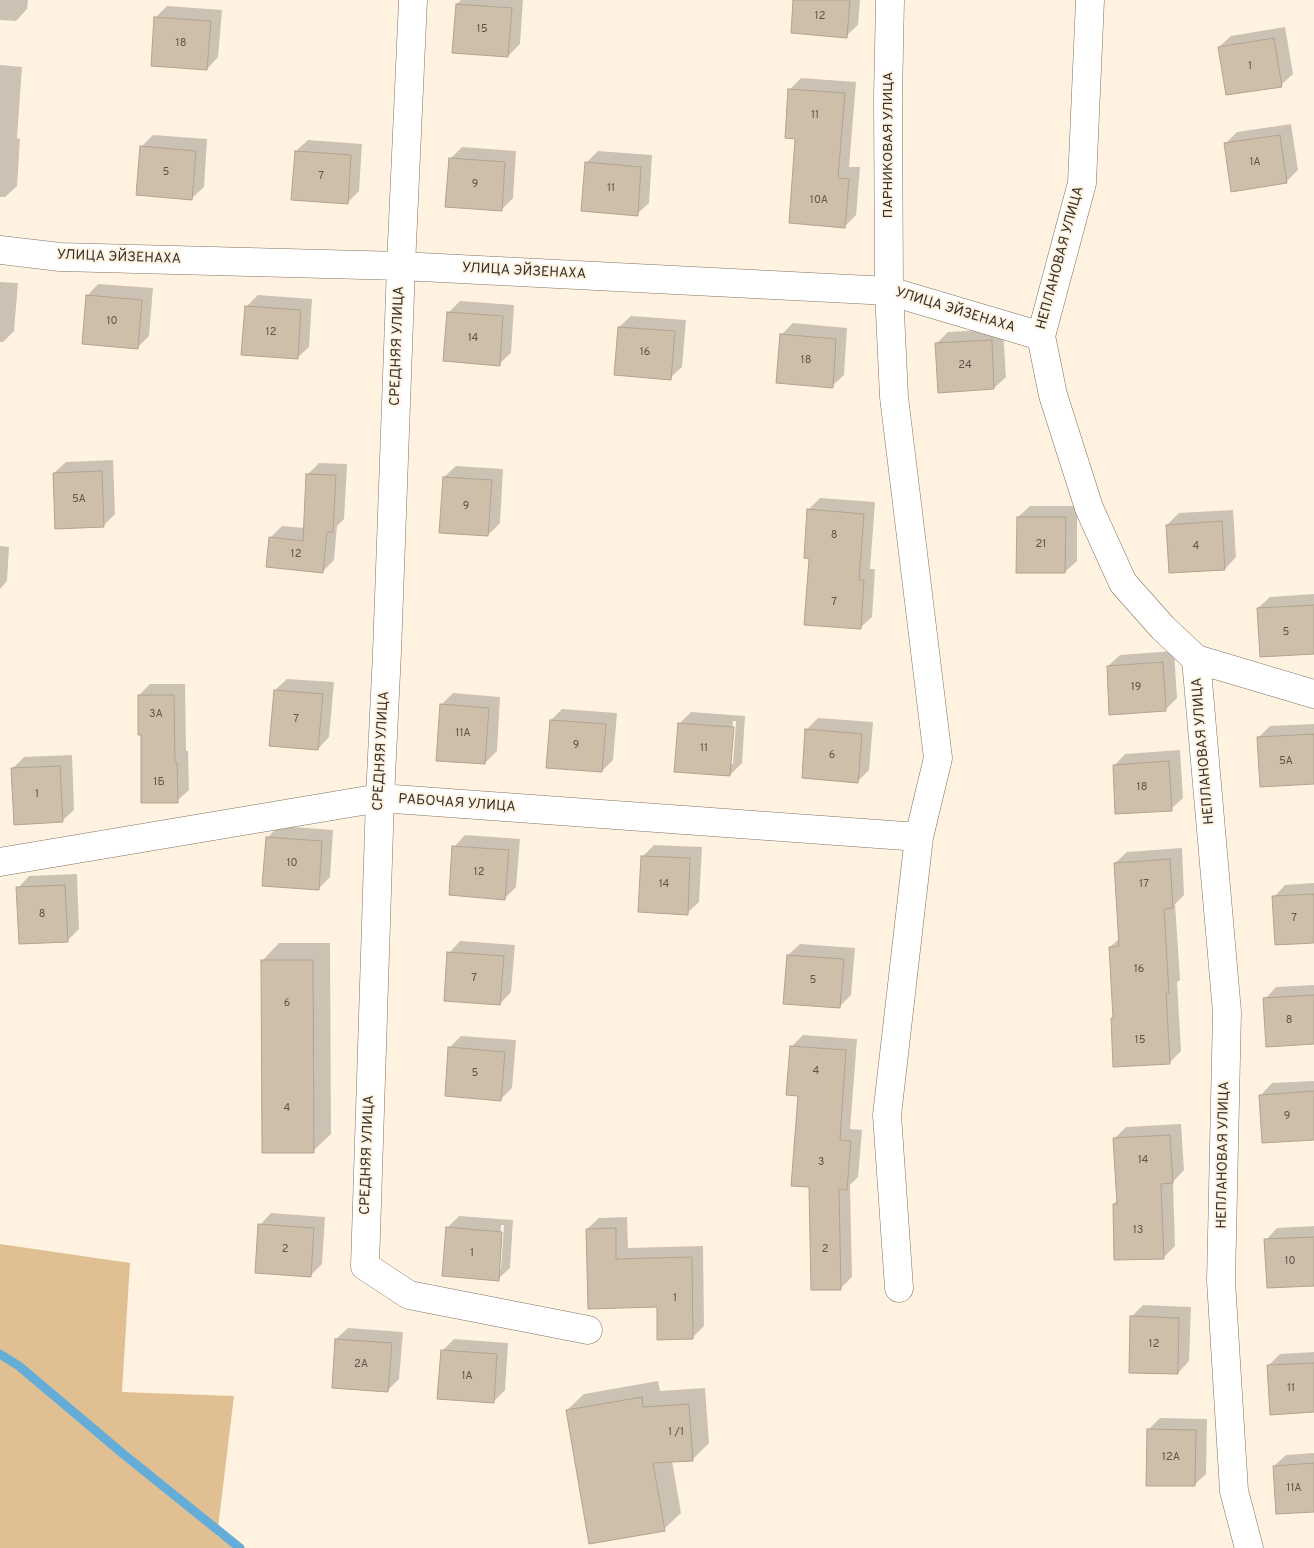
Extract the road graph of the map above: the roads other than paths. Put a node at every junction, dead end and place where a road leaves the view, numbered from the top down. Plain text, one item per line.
1 (413, 0) edge
2 (890, 0) edge
3 (1090, 0) edge
4 (0, 250) edge
5 (401, 266) junction
6 (889, 291) junction
7 (1040, 336) junction
8 (1196, 659) junction
9 (1314, 694) edge
10 (380, 798) junction
11 (919, 836) junction
12 (0, 862) edge
13 (899, 1288) dead end
14 (588, 1330) dead end
15 (1249, 1548) edge

1 - 5 street, СРЕДНЯЯ УЛИЦА
2 - 6 street, ПАРНИКОВАЯ УЛИЦА
3 - 7 street, НЕПЛАНОВАЯ УЛИЦА
4 - 5 street, УЛИЦА ЭЙЗЕНАХА
5 - 6 street, УЛИЦА ЭЙЗЕНАХА
5 - 10 street, СРЕДНЯЯ УЛИЦА
6 - 7 street, УЛИЦА ЭЙЗЕНАХА
6 - 11 street, ПАРНИКОВАЯ УЛИЦА
7 - 8 street, НЕПЛАНОВАЯ УЛИЦА
8 - 9 street
8 - 15 street, НЕПЛАНОВАЯ УЛИЦА
10 - 11 street, РАБОЧАЯ УЛИЦА
10 - 12 street, РАБОЧАЯ УЛИЦА
10 - 14 street, СРЕДНЯЯ УЛИЦА
11 - 13 street, ПАРНИКОВАЯ УЛИЦА

